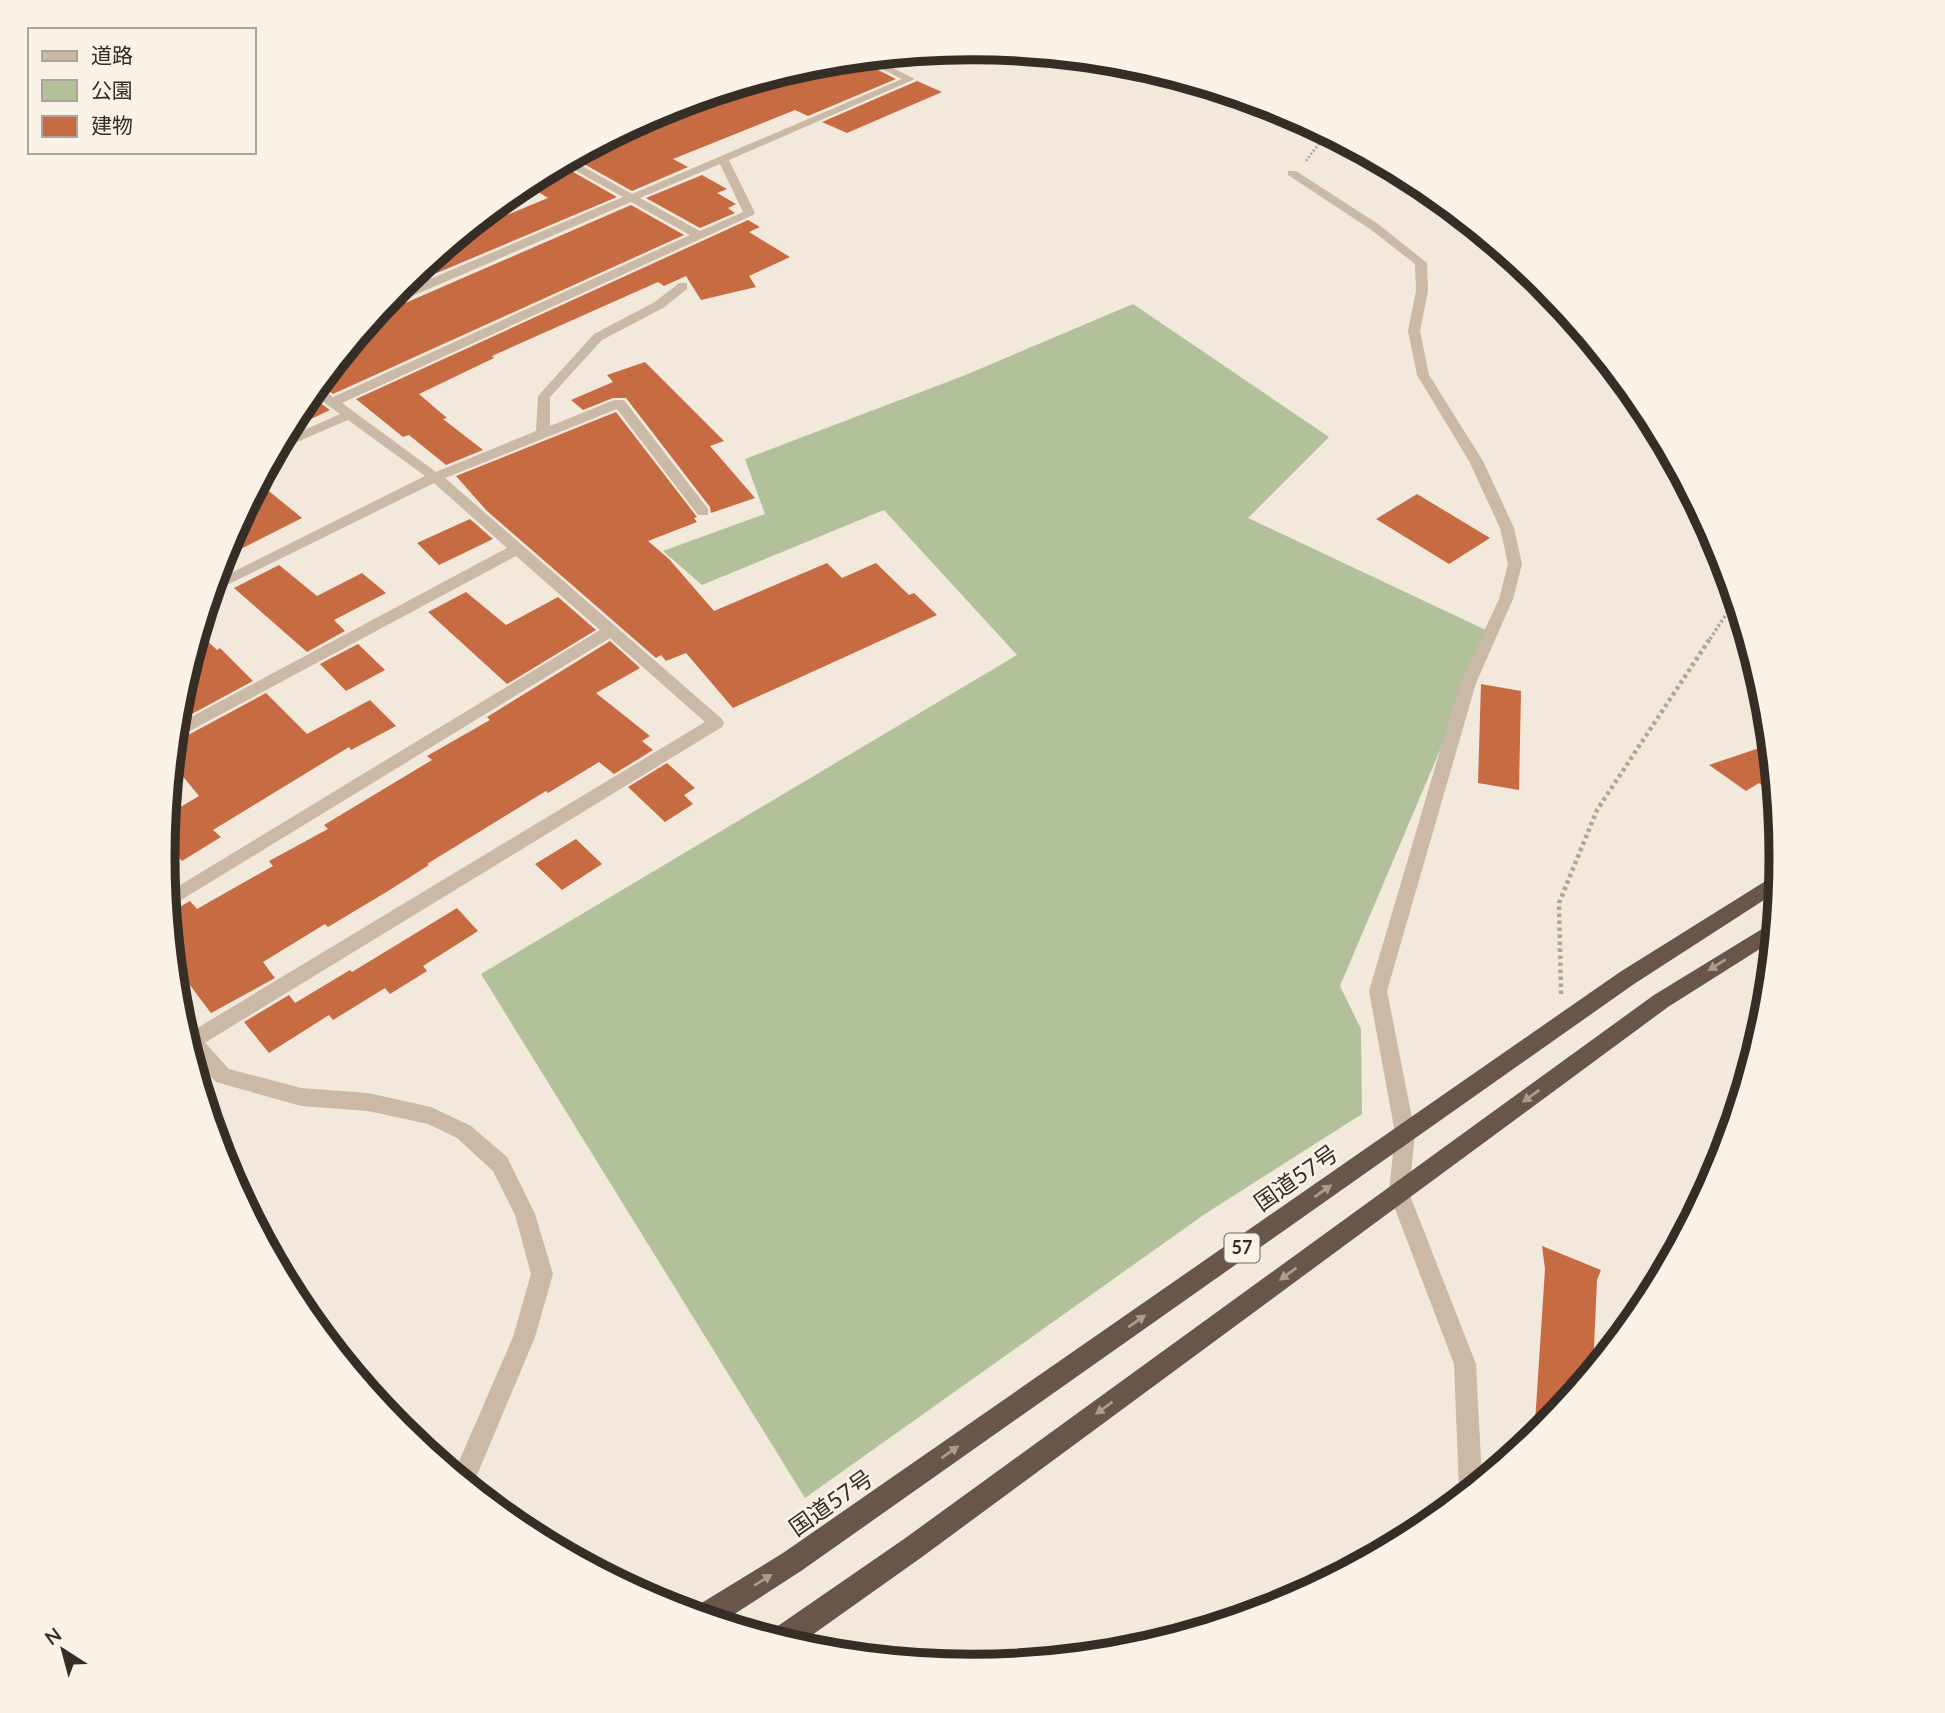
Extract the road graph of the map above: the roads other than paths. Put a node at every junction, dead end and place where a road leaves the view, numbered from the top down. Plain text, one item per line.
1 (880, 65) edge
2 (724, 160) junction
3 (574, 166) edge
4 (1292, 173) road end
5 (631, 198) junction
6 (698, 235) junction
7 (683, 286) dead end
8 (409, 293) edge
9 (322, 396) edge
10 (331, 403) junction
11 (348, 415) junction
12 (543, 434) junction
13 (294, 440) edge
14 (435, 477) junction
15 (703, 512) dead end
16 (517, 549) junction
17 (225, 582) edge
18 (611, 631) junction
19 (186, 727) edge
20 (1769, 887) edge
21 (177, 896) edge
22 (1766, 935) edge
23 (196, 1032) edge
24 (200, 1050) edge
25 (1405, 1133) junction
26 (1399, 1193) junction
27 (466, 1472) edge
28 (1471, 1479) edge
29 (715, 1611) edge
30 (793, 1632) edge

1 - 2 street
2 - 5 street
2 - 6 street
3 - 5 street
4 - 25 street
5 - 6 street
5 - 8 street
6 - 10 street
7 - 12 street
9 - 10 street
10 - 11 street
11 - 13 street
11 - 14 street
12 - 14 street
12 - 15 street
14 - 16 street
14 - 17 street
16 - 18 street
16 - 19 street
18 - 21 street
18 - 23 street
20 - 25 highway, 国道57号 / 57
22 -> 26 highway, 57
24 - 27 street
25 - 26 street
29 -> 25 highway, 国道57号 / 57
26 - 28 street
26 -> 30 highway, 57

